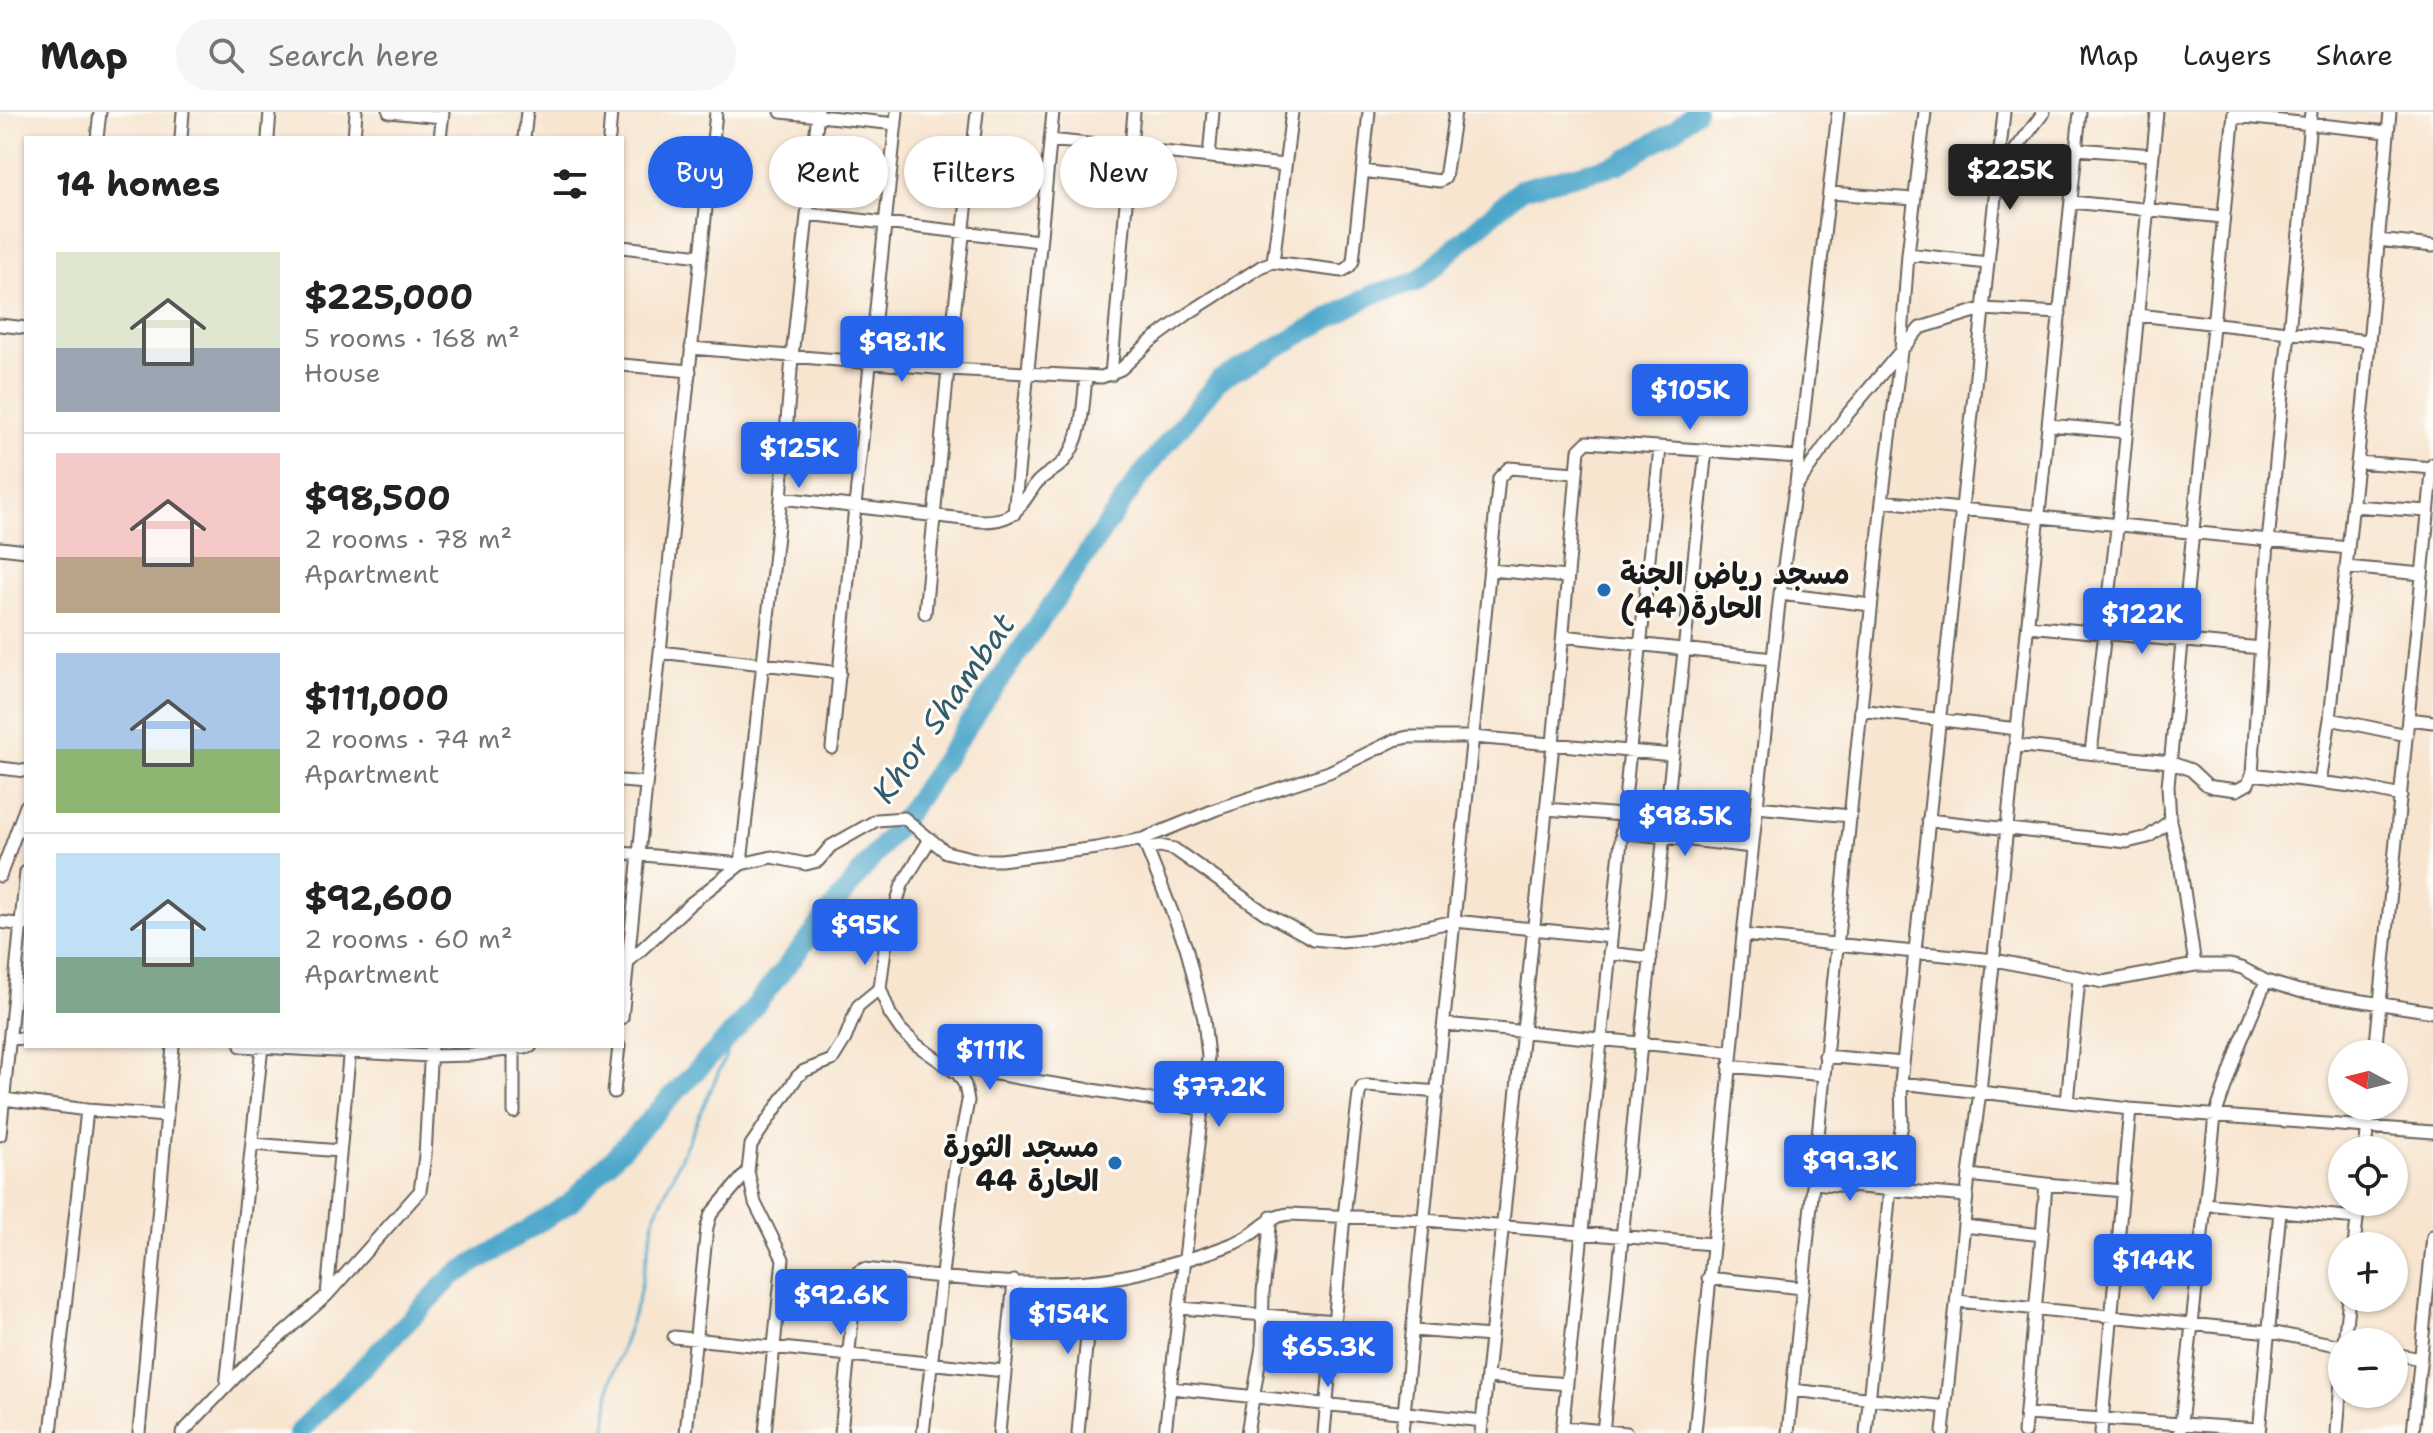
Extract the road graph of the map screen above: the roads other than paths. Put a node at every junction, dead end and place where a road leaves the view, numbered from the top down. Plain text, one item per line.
1 (100, 112) edge
2 (183, 112) edge
3 (270, 112) edge
4 (356, 112) edge
5 (389, 112) edge
6 (527, 112) edge
7 (611, 112) edge
8 (716, 112) edge
9 (781, 112) edge
10 (977, 112) edge
11 (1053, 112) edge
12 (1134, 112) edge
13 (1213, 112) edge
14 (1292, 112) edge
15 (1369, 112) edge
16 (1455, 112) edge
17 (1838, 112) edge
18 (1925, 112) edge
19 (2004, 112) edge
20 (2044, 112) edge
21 (2080, 112) edge
22 (2157, 112) edge
23 (2390, 112) edge
24 (443, 114) edge
25 (818, 114) edge
26 (2234, 114) edge
27 (897, 118) edge
28 (2311, 118) edge
29 (2388, 132) junction
30 (97, 136) edge
31 (181, 136) edge
32 (268, 136) edge
33 (354, 136) edge
34 (440, 136) edge
35 (524, 136) edge
36 (609, 136) edge
37 (1132, 136) edge
38 (1050, 140) junction
39 (1060, 141) edge
40 (2077, 149) junction
41 (1177, 154) edge
42 (2153, 155) junction
43 (1209, 157) junction
44 (1285, 165) junction
45 (1363, 171) junction
46 (1996, 174) junction
47 (1830, 193) junction
48 (1914, 199) junction
49 (2071, 202) junction
50 (1126, 208) edge
51 (2148, 210) junction
52 (808, 214) junction
53 (2223, 217) junction
54 (886, 223) junction
55 (965, 231) junction
56 (2378, 240) junction
57 (1039, 241) junction
58 (2433, 246) edge
59 (624, 247) edge
60 (1908, 254) junction
61 (701, 256) junction
62 (1273, 262) junction
63 (1987, 263) junction
64 (1982, 309) junction
65 (2060, 313) junction
66 (2138, 315) junction
67 (2213, 324) junction
68 (0, 325) edge
69 (24, 328) edge
70 (2289, 332) junction
71 (2368, 341) junction
72 (691, 348) junction
73 (1901, 351) junction
74 (792, 357) junction
75 (871, 364) junction
76 (624, 365) edge
77 (948, 369) junction
78 (690, 371) junction
79 (1026, 374) junction
80 (1111, 375) junction
81 (1086, 377) junction
82 (2049, 425) junction
83 (2126, 432) junction
84 (1660, 448) junction
85 (1706, 450) junction
86 (1798, 457) junction
87 (2357, 462) junction
88 (2433, 466) edge
89 (1576, 473) junction
90 (1795, 488) junction
91 (781, 498) junction
92 (1882, 501) junction
93 (855, 506) junction
94 (2352, 506) junction
95 (1962, 509) junction
96 (2428, 511) junction
97 (1014, 514) junction
98 (934, 515) junction
99 (2039, 518) junction
100 (2117, 526) junction
101 (2191, 534) junction
102 (2268, 542) junction
103 (0, 548) edge
104 (2348, 548) junction
105 (24, 551) edge
106 (2346, 567) junction
107 (1490, 570) junction
108 (2422, 574) junction
109 (1568, 577) junction
110 (1780, 594) junction
111 (1871, 605) junction
112 (925, 613) dead end
113 (2028, 626) junction
114 (2105, 635) junction
115 (1563, 636) junction
116 (2181, 642) junction
117 (1641, 644) junction
118 (2261, 648) junction
119 (1684, 649) junction
120 (660, 652) junction
121 (1773, 659) junction
122 (762, 664) junction
123 (840, 673) junction
124 (1860, 710) junction
125 (2330, 719) junction
126 (2409, 719) junction
127 (1939, 721) junction
128 (2433, 722) edge
129 (2017, 729) junction
130 (2407, 735) junction
131 (1473, 737) junction
132 (1553, 744) junction
133 (2015, 745) junction
134 (832, 748) dead end
135 (1629, 751) junction
136 (2091, 753) junction
137 (1673, 755) junction
138 (2169, 762) junction
139 (0, 768) edge
140 (24, 771) edge
141 (2252, 774) junction
142 (624, 781) edge
143 (2320, 782) junction
144 (646, 783) junction
145 (2401, 796) junction
146 (1757, 807) junction
147 (1546, 809) junction
148 (24, 811) edge
149 (1623, 815) junction
150 (1850, 816) junction
151 (1928, 820) junction
152 (2170, 821) junction
153 (2008, 829) junction
154 (1621, 832) junction
155 (1664, 838) junction
156 (929, 841) junction
157 (1145, 844) junction
158 (1752, 847) junction
159 (624, 853) edge
160 (639, 855) junction
161 (741, 864) junction
162 (0, 876) edge
163 (1455, 921) junction
164 (0, 922) edge
165 (23, 924) edge
166 (1533, 929) junction
167 (1743, 935) junction
168 (1611, 937) junction
169 (1837, 944) junction
170 (1914, 950) junction
171 (1609, 953) junction
172 (1651, 958) junction
173 (1995, 960) junction
174 (2195, 965) junction
175 (625, 966) edge
176 (2079, 979) junction
177 (2266, 981) junction
178 (880, 988) junction
179 (2381, 1005) junction
180 (2433, 1012) edge
181 (1445, 1024) junction
182 (1523, 1032) junction
183 (10, 1038) junction
184 (24, 1039) edge
185 (1600, 1039) junction
186 (2377, 1040) edge
187 (1641, 1044) junction
188 (173, 1048) edge
189 (262, 1048) edge
190 (350, 1048) edge
191 (514, 1048) edge
192 (619, 1048) edge
193 (430, 1051) edge
194 (1731, 1052) junction
195 (1825, 1056) junction
196 (1903, 1063) junction
197 (949, 1065) junction
198 (1729, 1066) junction
199 (3, 1073) edge
200 (1824, 1075) junction
201 (1901, 1083) junction
202 (614, 1092) dead end
203 (1438, 1092) junction
204 (1980, 1092) junction
205 (4, 1099) junction
206 (2067, 1102) junction
207 (2130, 1109) junction
208 (87, 1110) junction
209 (1204, 1110) junction
210 (514, 1112) dead end
211 (166, 1116) junction
212 (2215, 1116) junction
213 (2368, 1120) edge
214 (2367, 1126) junction
215 (2433, 1132) edge
216 (0, 1135) edge
217 (2366, 1136) edge
218 (253, 1144) junction
219 (340, 1151) junction
220 (748, 1171) junction
221 (1969, 1175) junction
222 (1813, 1183) junction
223 (2046, 1184) junction
224 (1890, 1189) junction
225 (2123, 1191) junction
226 (1967, 1196) junction
227 (2205, 1204) junction
228 (2280, 1211) junction
229 (1344, 1216) junction
230 (1271, 1217) junction
231 (2357, 1218) joint
232 (1425, 1220) junction
233 (1502, 1226) junction
234 (1964, 1226) junction
235 (2356, 1232) edge
236 (1580, 1233) junction
237 (2042, 1235) junction
238 (1621, 1236) junction
239 (2433, 1236) edge
240 (1712, 1244) junction
241 (1185, 1260) junction
242 (942, 1277) junction
243 (1708, 1278) junction
244 (1014, 1281) junction
245 (1092, 1282) junction
246 (1802, 1288) junction
247 (327, 1295) junction
248 (2430, 1296) edge
249 (1957, 1301) junction
250 (1181, 1308) junction
251 (2035, 1308) junction
252 (2113, 1315) junction
253 (1263, 1316) junction
254 (1335, 1321) junction
255 (2191, 1323) junction
256 (1413, 1330) junction
257 (2270, 1332) junction
258 (1491, 1336) junction
259 (674, 1337) dead end
260 (695, 1339) junction
261 (2328, 1342) edge
262 (774, 1347) junction
263 (849, 1355) junction
264 (2408, 1357) edge
265 (2421, 1359) junction
266 (932, 1363) junction
267 (1005, 1371) junction
268 (1487, 1377) junction
269 (1567, 1384) junction
270 (226, 1387) junction
271 (1171, 1388) junction
272 (1792, 1390) junction
273 (1252, 1397) junction
274 (1869, 1398) junction
275 (1326, 1406) junction
276 (1946, 1407) junction
277 (2339, 1408) edge
278 (1405, 1413) junction
279 (2026, 1414) junction
280 (2103, 1419) junction
281 (1482, 1427) edge
282 (2180, 1428) edge
283 (1562, 1430) edge
284 (2259, 1431) edge
285 (1604, 1432) edge
286 (51, 1433) edge
287 (139, 1433) edge
288 (182, 1433) edge
289 (686, 1433) edge
290 (765, 1433) edge
291 (841, 1433) edge
292 (923, 1433) edge
293 (999, 1433) edge
294 (1078, 1433) edge
295 (1165, 1433) edge
296 (1247, 1433) edge
297 (1324, 1433) edge
298 (1402, 1433) edge
299 (1626, 1433) edge
300 (1695, 1433) edge
301 (1788, 1433) edge
302 (1866, 1433) edge
303 (1943, 1433) edge
304 (2024, 1433) edge
305 (2101, 1433) edge
306 (2337, 1433) edge
307 (2413, 1433) edge

1 - 30 street
2 - 31 street
3 - 32 street
4 - 33 street
5 - 24 street
6 - 35 street
7 - 36 street
8 - 61 street
9 - 25 street
10 - 55 street
11 - 38 street
12 - 37 street
13 - 43 street
14 - 44 street
15 - 45 street
16 - 45 street
17 - 47 street
18 - 48 street
19 - 46 street
20 - 46 street
21 - 40 street
22 - 42 street
23 - 29 street
24 - 34 street
25 - 27 street
25 - 52 street
26 - 28 street
26 - 53 street
27 - 54 street
28 - 29 street
28 - 70 street
29 - 56 street
38 - 39 street
38 - 57 street
40 - 42 street
40 - 49 street
41 - 43 street
42 - 51 street
43 - 44 street
44 - 62 street
45 - 62 street
46 - 63 street
47 - 48 street
47 - 86 street
48 - 60 street
49 - 51 street
49 - 65 street
50 - 80 street
51 - 53 street
51 - 66 street
52 - 54 street
52 - 74 street
53 - 67 street
54 - 55 street
54 - 75 street
55 - 57 street
55 - 77 street
56 - 58 street
56 - 71 street
57 - 79 street
59 - 61 street
60 - 63 street
60 - 73 street
61 - 72 street
62 - 80 street
63 - 64 street
64 - 65 street
64 - 73 street
64 - 95 street
65 - 82 street
66 - 67 street
66 - 83 street
67 - 70 street
67 - 101 street
68 - 69 street
70 - 71 street
70 - 102 street
71 - 87 street
72 - 74 street
72 - 78 street
73 - 90 street
73 - 92 street
74 - 75 street
74 - 91 street
75 - 77 street
75 - 93 street
76 - 78 street
77 - 79 street
77 - 98 street
78 - 120 street
79 - 81 street
79 - 97 street
80 - 81 street
81 - 97 street
82 - 83 street
82 - 99 street
83 - 100 street
84 - 85 street
84 - 89 street
84 - 117 street
85 - 86 street
85 - 119 street
86 - 90 street
87 - 88 street
87 - 94 street
88 - 96 street
89 - 107 street
89 - 109 street
90 - 110 street
91 - 93 street
91 - 122 street
92 - 95 street
92 - 111 street
93 - 98 street
93 - 123 street
94 - 96 street
94 - 104 street
95 - 99 street
95 - 127 street
96 - 108 street
97 - 98 street
98 - 112 street
99 - 100 street
99 - 113 street
100 - 101 street
100 - 114 street
101 - 102 street
101 - 116 street
102 - 104 street
102 - 118 street
103 - 105 street
104 - 106 street
106 - 108 street
106 - 125 street
107 - 109 street
107 - 131 street
108 - 126 street
109 - 115 street
110 - 111 street
110 - 121 street
111 - 124 street
113 - 114 street
113 - 129 street
114 - 116 street
114 - 136 street
115 - 117 street
115 - 132 street
116 - 118 street
116 - 138 street
117 - 119 street
117 - 135 street
118 - 141 street
119 - 121 street
119 - 137 street
120 - 122 street
120 - 144 street
121 - 146 street
122 - 123 street
122 - 161 street
123 - 134 street
124 - 127 street
124 - 150 street
125 - 130 street
125 - 143 street
126 - 128 street
126 - 130 street
127 - 129 street
127 - 151 street
129 - 133 street
130 - 145 street
131 - 132 street
131 - 157 street
131 - 163 street
132 - 135 street
132 - 147 street
133 - 136 street
133 - 153 street
135 - 137 street
135 - 149 street
136 - 138 street
137 - 155 street
138 - 141 street
138 - 152 street
139 - 140 street
141 - 143 street
142 - 144 street
143 - 145 street
144 - 160 street
145 - 179 street
146 - 150 street
146 - 158 street
147 - 149 street
147 - 166 street
148 - 162 street
149 - 154 street
150 - 169 street
151 - 153 street
151 - 170 street
152 - 153 street
152 - 174 street
153 - 173 street
154 - 155 street
154 - 168 street
155 - 158 street
155 - 172 street
156 - 157 street
156 - 161 street
156 - 178 street
157 - 163 street
157 - 209 street
158 - 167 street
159 - 160 street
160 - 161 street
160 - 175 street
161 - 175 street
163 - 166 street
163 - 181 street
164 - 165 street
165 - 183 street
166 - 168 street
166 - 182 street
167 - 169 street
167 - 194 street
168 - 171 street
169 - 170 street
169 - 195 street
170 - 173 street
170 - 196 street
171 - 172 street
171 - 185 street
172 - 187 street
173 - 176 street
173 - 204 street
174 - 176 street
174 - 177 street
176 - 206 street
177 - 179 street
177 - 212 street
178 - 197 street
178 - 220 street
179 - 180 street
179 - 186 street
181 - 182 street
181 - 203 street
182 - 185 street
182 - 233 street
183 - 184 street
183 - 199 street
185 - 187 street
185 - 236 street
187 - 194 street
187 - 238 street
188 - 211 street
189 - 218 street
190 - 193 street
190 - 219 street
191 - 193 street
191 - 210 street
192 - 202 street
193 - 247 street
194 - 198 street
195 - 196 street
195 - 200 street
196 - 201 street
197 - 209 street
197 - 242 street
198 - 200 street
198 - 240 street
199 - 205 street
200 - 222 street
201 - 204 street
201 - 224 street
203 - 229 street
203 - 232 street
204 - 206 street
204 - 221 street
205 - 208 street
205 - 216 street
206 - 207 street
207 - 212 street
207 - 225 street
208 - 211 street
208 - 286 street
209 - 241 street
211 - 287 street
212 - 214 street
212 - 227 street
213 - 214 street
214 - 215 street
214 - 217 street
218 - 219 street
218 - 270 street
219 - 247 street
220 - 260 street
220 - 262 street
221 - 223 street
221 - 226 street
222 - 224 street
222 - 246 street
223 - 225 street
223 - 237 street
224 - 226 street
224 - 274 street
225 - 252 street
226 - 234 street
227 - 228 street
227 - 255 street
228 - 231 street
228 - 257 street
229 - 230 street
229 - 232 street
229 - 254 street
230 - 241 street
230 - 253 street
231 - 235 street
232 - 233 street
232 - 256 street
233 - 236 street
233 - 258 street
234 - 237 street
234 - 249 street
236 - 238 street
236 - 269 street
237 - 251 street
238 - 240 street
238 - 285 street
239 - 248 street
240 - 243 street
241 - 245 street
241 - 250 street
242 - 244 street
242 - 263 street
242 - 266 street
243 - 246 street
243 - 300 street
244 - 245 street
244 - 267 street
245 - 294 street
246 - 272 street
247 - 270 street
248 - 265 street
249 - 251 street
249 - 276 street
250 - 253 street
250 - 271 street
251 - 252 street
251 - 279 street
252 - 255 street
252 - 280 street
253 - 254 street
253 - 273 street
254 - 275 street
255 - 257 street
255 - 282 street
256 - 258 street
256 - 278 street
257 - 261 street
257 - 284 street
258 - 268 street
259 - 260 street
260 - 262 street
260 - 289 street
262 - 263 street
262 - 290 street
263 - 266 street
263 - 291 street
264 - 265 street
265 - 307 street
266 - 267 street
266 - 292 street
267 - 293 street
268 - 269 street
268 - 281 street
269 - 283 street
270 - 288 street
271 - 273 street
271 - 295 street
272 - 274 street
272 - 301 street
273 - 275 street
273 - 296 street
274 - 276 street
274 - 302 street
275 - 278 street
275 - 297 street
276 - 303 street
277 - 306 street
278 - 281 street
278 - 298 street
279 - 280 street
279 - 304 street
280 - 282 street
280 - 305 street
282 - 284 street
283 - 285 street
285 - 299 street

